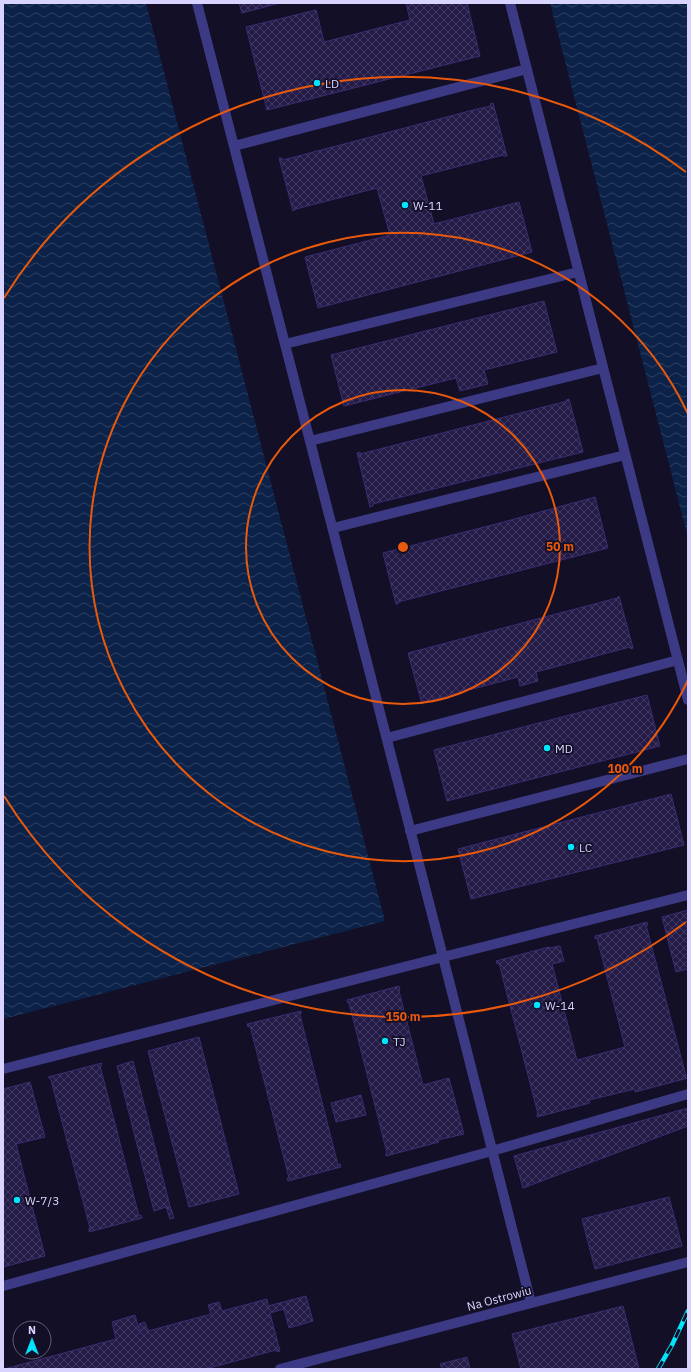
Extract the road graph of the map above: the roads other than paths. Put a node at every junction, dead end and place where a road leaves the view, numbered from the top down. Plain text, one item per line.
1 (197, 3) edge
2 (510, 3) edge
3 (527, 69) junction
4 (234, 146) junction
5 (578, 272) junction
6 (285, 344) junction
7 (603, 368) junction
8 (310, 441) junction
9 (625, 455) junction
10 (333, 528) junction
11 (678, 660) junction
12 (688, 700) edge
13 (387, 738) junction
14 (688, 759) edge
15 (410, 831) junction
16 (688, 895) edge
17 (443, 957) junction
18 (3, 1069) edge
19 (688, 1094) edge
20 (492, 1151) junction
21 (688, 1262) edge
22 (3, 1286) edge
23 (531, 1303) junction
24 (318, 1364) edge
25 (280, 1369) edge

1 - 4 lane
2 - 3 lane
3 - 4 lane
3 - 5 lane
4 - 6 lane
5 - 6 lane
5 - 7 lane
6 - 8 lane
7 - 8 lane
7 - 9 lane
8 - 10 lane
9 - 10 lane
9 - 11 lane
10 - 13 lane
11 - 12 lane
11 - 13 lane
13 - 15 lane
14 - 15 lane
15 - 17 lane
16 - 17 lane
17 - 18 lane
17 - 20 lane
19 - 20 lane
20 - 22 lane
20 - 23 lane
21 - 23 lane, Na Ostrowiu
23 - 24 lane, Na Ostrowiu
24 - 25 lane, Na Ostrowiu

